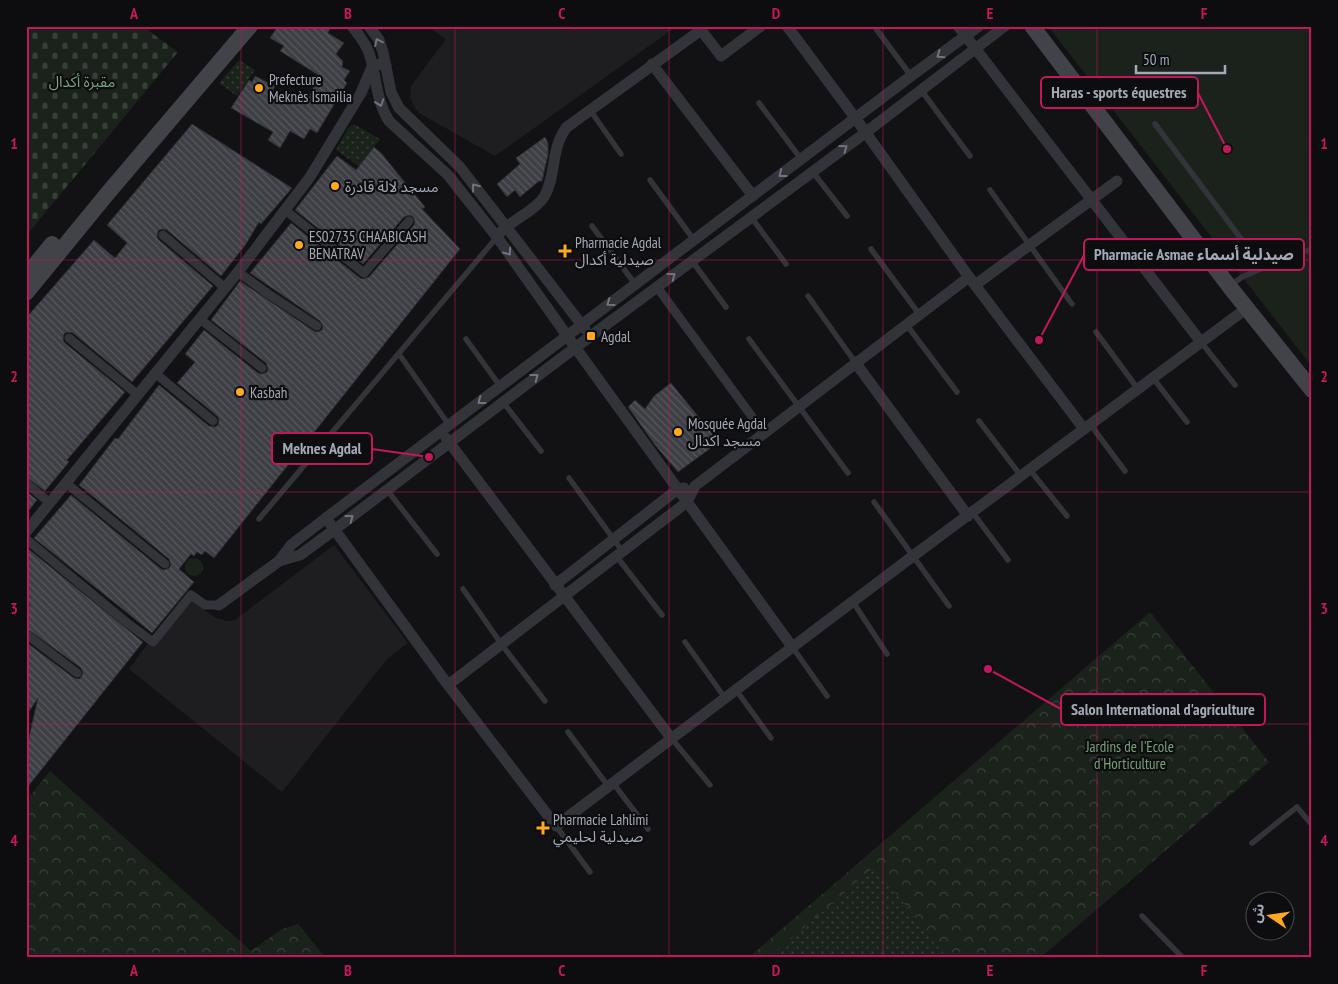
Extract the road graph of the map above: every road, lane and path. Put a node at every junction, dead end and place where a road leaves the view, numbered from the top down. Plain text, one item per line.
1 (236, 26) edge
2 (250, 26) edge
3 (352, 26) edge
4 (369, 26) edge
5 (761, 26) edge
6 (787, 26) edge
7 (874, 26) edge
8 (958, 26) edge
9 (979, 26) edge
10 (1005, 26) edge
11 (1032, 26) edge
12 (966, 37) junction
13 (975, 48) junction
14 (652, 64) junction
15 (372, 67) junction
16 (386, 68) junction
17 (911, 76) junction
18 (375, 83) junction
19 (921, 89) junction
20 (361, 94) junction
21 (760, 103) dead end
22 (590, 110) junction
23 (856, 119) junction
24 (1155, 124) dead end
25 (865, 133) junction
26 (621, 154) dead end
27 (970, 156) dead end
28 (801, 159) junction
29 (812, 172) junction
30 (650, 180) dead end
31 (1117, 181) dead end
32 (990, 190) dead end
33 (753, 196) junction
34 (1091, 200) junction
35 (285, 210) junction
36 (847, 216) dead end
37 (751, 217) junction
38 (409, 221) dead end
39 (592, 226) dead end
40 (506, 227) junction
41 (163, 235) dead end
42 (497, 236) junction
43 (694, 240) junction
44 (1029, 245) junction
45 (871, 249) dead end
46 (1312, 249) edge
47 (692, 261) junction
48 (786, 264) dead end
49 (1263, 268) junction
50 (238, 272) junction
51 (647, 275) junction
52 (26, 276) edge
53 (972, 281) junction
54 (635, 284) junction
55 (1230, 286) junction
56 (657, 287) junction
57 (225, 288) junction
58 (26, 293) edge
59 (808, 296) dead end
60 (1072, 304) dead end
61 (726, 307) dead end
62 (1247, 308) junction
63 (919, 314) junction
64 (200, 319) junction
65 (582, 324) junction
66 (906, 324) junction
67 (317, 326) dead end
68 (1096, 332) dead end
69 (567, 335) junction
70 (590, 336) junction
71 (69, 338) dead end
72 (466, 338) dead end
73 (748, 339) dead end
74 (1201, 342) junction
75 (576, 347) junction
76 (400, 354) junction
77 (855, 362) junction
78 (262, 368) dead end
79 (155, 373) junction
80 (1152, 378) junction
81 (1234, 385) dead end
82 (500, 386) junction
83 (1138, 389) junction
84 (1312, 390) edge
85 (957, 392) dead end
86 (138, 395) junction
87 (503, 402) junction
88 (798, 407) junction
89 (213, 421) dead end
90 (979, 421) dead end
91 (1187, 422) dead end
92 (1087, 426) junction
93 (445, 428) junction
94 (764, 433) junction
95 (449, 442) junction
96 (541, 451) dead end
97 (1125, 472) dead end
98 (848, 473) dead end
99 (1026, 473) junction
100 (569, 478) dead end
101 (26, 483) edge
102 (66, 483) junction
103 (695, 486) junction
104 (678, 488) junction
105 (387, 490) junction
106 (688, 502) junction
107 (874, 502) dead end
108 (50, 503) junction
109 (971, 514) junction
110 (1067, 516) dead end
111 (326, 518) junction
112 (259, 519) dead end
113 (334, 530) junction
114 (26, 532) edge
115 (613, 538) junction
116 (26, 539) edge
117 (437, 554) dead end
118 (620, 554) junction
119 (913, 556) junction
120 (1008, 560) dead end
121 (280, 561) junction
122 (165, 564) dead end
123 (555, 585) junction
124 (463, 589) dead end
125 (565, 597) junction
126 (853, 602) junction
127 (219, 605) joint
128 (949, 606) dead end
129 (662, 615) dead end
130 (26, 634) edge
131 (685, 642) dead end
132 (502, 645) junction
133 (793, 648) junction
134 (887, 654) dead end
135 (77, 673) dead end
136 (448, 685) junction
137 (736, 690) junction
138 (827, 696) dead end
139 (725, 698) junction
140 (545, 701) dead end
141 (568, 732) dead end
142 (671, 738) junction
143 (771, 738) dead end
144 (611, 784) junction
145 (710, 785) dead end
146 (1312, 825) edge
147 (556, 826) junction
148 (648, 829) dead end
149 (1252, 842) dead end
150 (590, 872) dead end
151 (1142, 916) dead end
152 (1183, 958) edge

1 - 52 main road
2 - 58 main road
3 - 15 street
16 -> 4 street
5 - 14 street
6 - 23 street
7 - 17 lane
8 - 12 street
9 - 12 street
10 - 13 street
11 - 55 main road
12 - 13 street
12 -> 17 street
13 - 19 street
13 - 34 street
14 - 22 street
14 - 33 street
15 - 16 street
15 - 18 street
15 - 20 street
16 - 18 street
40 -> 16 street
17 - 23 street
18 - 20 street
18 -> 42 street
19 - 25 street
19 - 27 lane
20 - 35 street
21 - 28 lane
22 - 26 lane
22 - 40 street
23 - 25 street
23 - 28 street
24 - 49 lane
29 -> 25 street
25 - 53 street
28 -> 33 street
29 - 36 lane
29 - 37 street
30 - 43 lane
31 - 34 street
32 - 44 lane
33 - 43 street
34 - 44 street
34 - 74 street
35 - 38 street
35 - 50 street
37 - 47 street
37 - 48 lane
39 - 54 lane
40 - 42 street
40 - 65 street
41 - 57 street
42 -> 69 street
42 - 76 lane
43 - 51 street
44 - 53 street
44 - 60 lane
45 - 63 lane
46 - 49 lane
56 -> 47 street
47 - 61 lane
49 - 55 lane
50 - 57 street
50 - 67 street
51 - 54 street
51 - 56 street
53 - 63 street
53 - 92 street
54 -> 65 street
55 - 62 main road
56 - 70 street
56 - 94 street
57 - 64 street
59 - 77 lane
62 - 74 street
62 - 84 main road
63 - 66 street
64 - 78 street
64 - 79 street
65 - 69 street
65 - 70 street
66 - 77 street
66 - 85 lane
68 - 83 lane
69 - 75 street
69 - 82 street
70 - 75 street
71 - 86 street
72 - 82 lane
73 - 88 lane
74 - 80 street
74 - 81 lane
87 -> 75 street
75 - 104 street
76 - 93 lane
76 - 112 lane
77 - 88 street
77 - 109 street
79 - 86 street
79 - 89 street
80 - 83 street
80 - 91 lane
82 -> 93 street
83 - 92 street
86 - 102 street
87 - 95 street
87 - 96 lane
88 - 94 street
88 - 98 lane
90 - 99 lane
92 - 97 lane
92 - 99 street
93 - 95 street
93 - 111 street
94 - 103 street
95 - 105 street
95 - 123 street
99 - 109 street
99 - 110 lane
100 - 115 lane
101 - 108 street
102 - 108 street
102 - 122 street
103 - 104 street
103 - 106 street
104 - 106 street
104 - 115 street
113 -> 105 street
105 - 117 lane
106 - 118 street
106 - 133 street
107 - 119 lane
108 - 114 street
109 - 119 street
109 - 120 lane
111 - 113 street
111 - 121 street
113 - 121 street
113 - 136 street
115 - 118 lane
115 - 123 street
116 - 127 street
118 - 125 street
118 - 129 lane
119 - 126 street
119 - 128 lane
121 - 127 street
123 - 125 street
124 - 132 lane
125 - 132 street
125 - 142 street
126 - 133 street
126 - 134 lane
130 - 135 street
131 - 139 lane
132 - 136 street
132 - 140 lane
133 - 137 street
133 - 138 lane
136 - 147 street
137 - 139 street
137 - 143 lane
139 - 142 street
141 - 144 lane
142 - 144 street
142 - 145 lane
144 - 147 street
144 - 148 lane
146 - 149 lane
147 - 150 lane
151 - 152 lane

